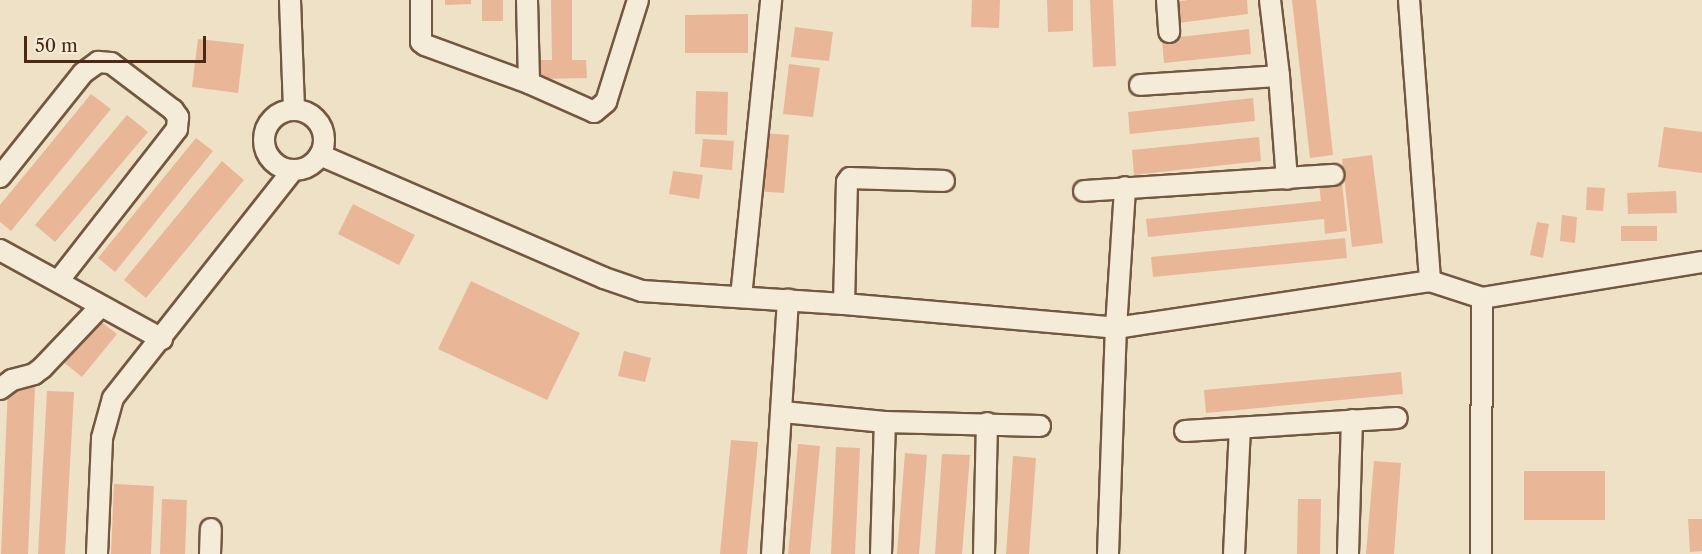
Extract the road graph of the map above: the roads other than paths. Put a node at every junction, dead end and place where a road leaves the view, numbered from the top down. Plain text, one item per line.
1 (290, 0) edge
2 (421, 0) edge
3 (527, 0) edge
4 (638, 0) edge
5 (771, 0) edge
6 (1167, 0) edge
7 (1270, 0) edge
8 (1409, 0) edge
9 (1169, 32) dead end
10 (1279, 76) junction
11 (529, 83) junction
12 (1140, 85) dead end
13 (294, 110) junction
14 (320, 155) junction
15 (292, 170) junction
16 (1334, 175) dead end
17 (0, 177) edge
18 (1287, 179) junction
19 (944, 181) dead end
20 (1125, 187) junction
21 (1084, 191) dead end
22 (0, 250) edge
23 (1702, 262) edge
24 (59, 280) junction
25 (1430, 281) junction
26 (741, 297) junction
27 (1482, 298) junction
28 (788, 300) junction
29 (844, 304) junction
30 (100, 307) junction
31 (1116, 328) junction
32 (162, 339) junction
33 (0, 389) edge
34 (783, 412) junction
35 (1397, 418) dead end
36 (1352, 420) junction
37 (885, 422) junction
38 (987, 423) junction
39 (1040, 426) dead end
40 (1240, 429) junction
41 (1185, 431) dead end
42 (211, 529) dead end
43 (97, 554) edge
44 (210, 554) edge
45 (772, 554) edge
46 (881, 554) edge
47 (984, 554) edge
48 (1108, 554) edge
49 (1234, 554) edge
50 (1348, 554) edge
51 (1480, 554) edge

1 - 13 street
2 - 11 street
3 - 11 street
4 - 11 street
5 - 26 street
6 - 9 street
7 - 10 street
8 - 25 street
10 - 12 street
10 - 18 street
13 - 14 street
13 - 15 street
14 - 15 street
14 - 26 street
15 - 32 street
16 - 18 street
17 - 24 street
18 - 20 street
19 - 29 street
20 - 21 street
20 - 31 street
22 - 24 street
23 - 27 street
24 - 30 street
25 - 27 street
25 - 31 street
26 - 28 street
27 - 51 street
28 - 29 street
28 - 34 street
29 - 31 street
30 - 32 street
30 - 33 street
31 - 48 street
32 - 43 street
34 - 37 street
34 - 45 street
35 - 36 street
36 - 40 street
36 - 50 street
37 - 38 street
37 - 46 street
38 - 39 street
38 - 47 street
40 - 41 street
40 - 49 street
42 - 44 street

